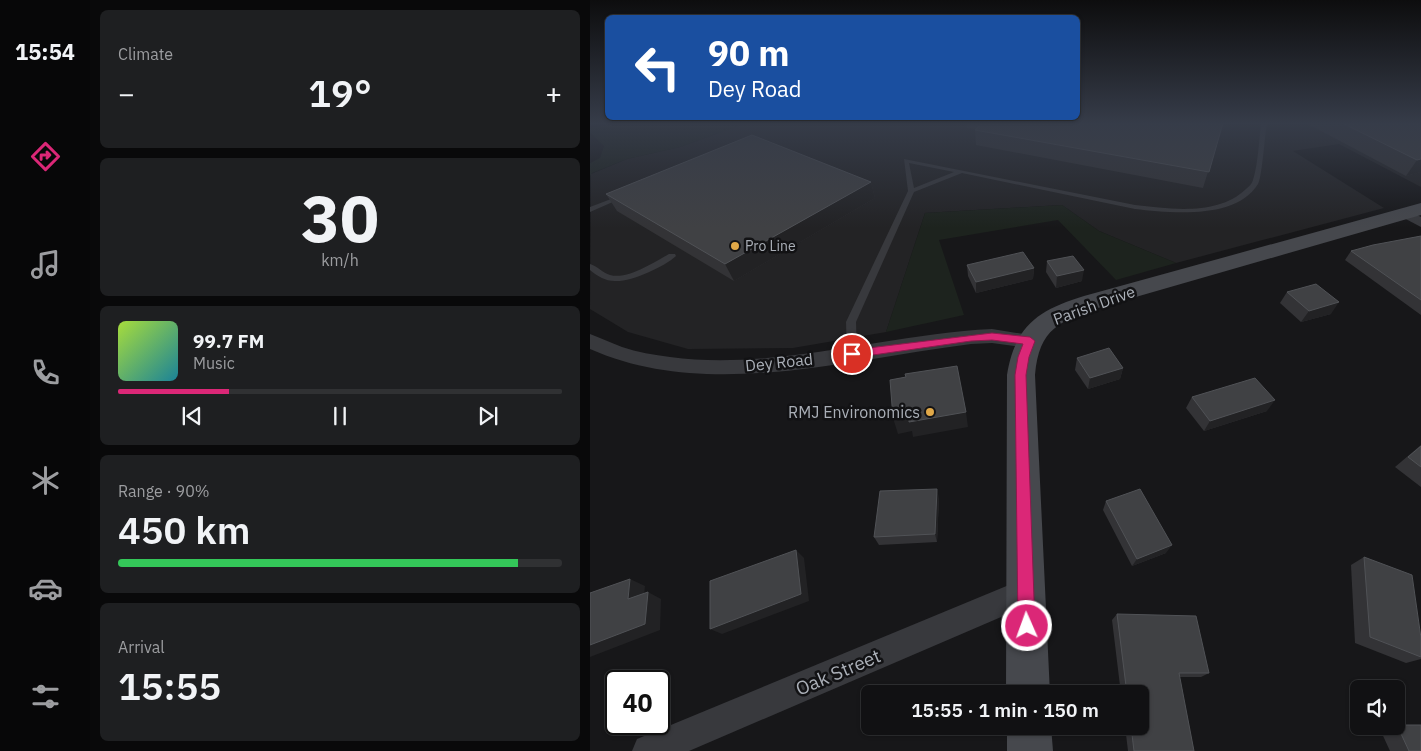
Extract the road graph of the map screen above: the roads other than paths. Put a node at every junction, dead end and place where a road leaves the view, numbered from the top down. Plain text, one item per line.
1 (1259, 158) edge
2 (961, 171) junction
3 (911, 191) junction
4 (625, 196) edge
5 (590, 210) edge
6 (1416, 215) edge
7 (672, 256) dead end
8 (590, 266) edge
9 (590, 341) edge
10 (1030, 341) junction
11 (852, 354) junction
12 (1026, 592) junction
13 (1028, 685) edge
14 (1029, 735) edge
15 (649, 751) edge
16 (1030, 751) edge

1 - 2 lane
2 - 3 lane
2 - 3 lane
3 - 11 lane
4 - 5 lane
6 - 10 street, Parish Drive
7 - 8 lane
9 - 11 street, Dey Road
10 - 11 street, Dey Road
10 - 12 street, Parish Drive
12 - 13 street, Parish Drive
12 - 15 street, Oak Street
14 - 16 street

